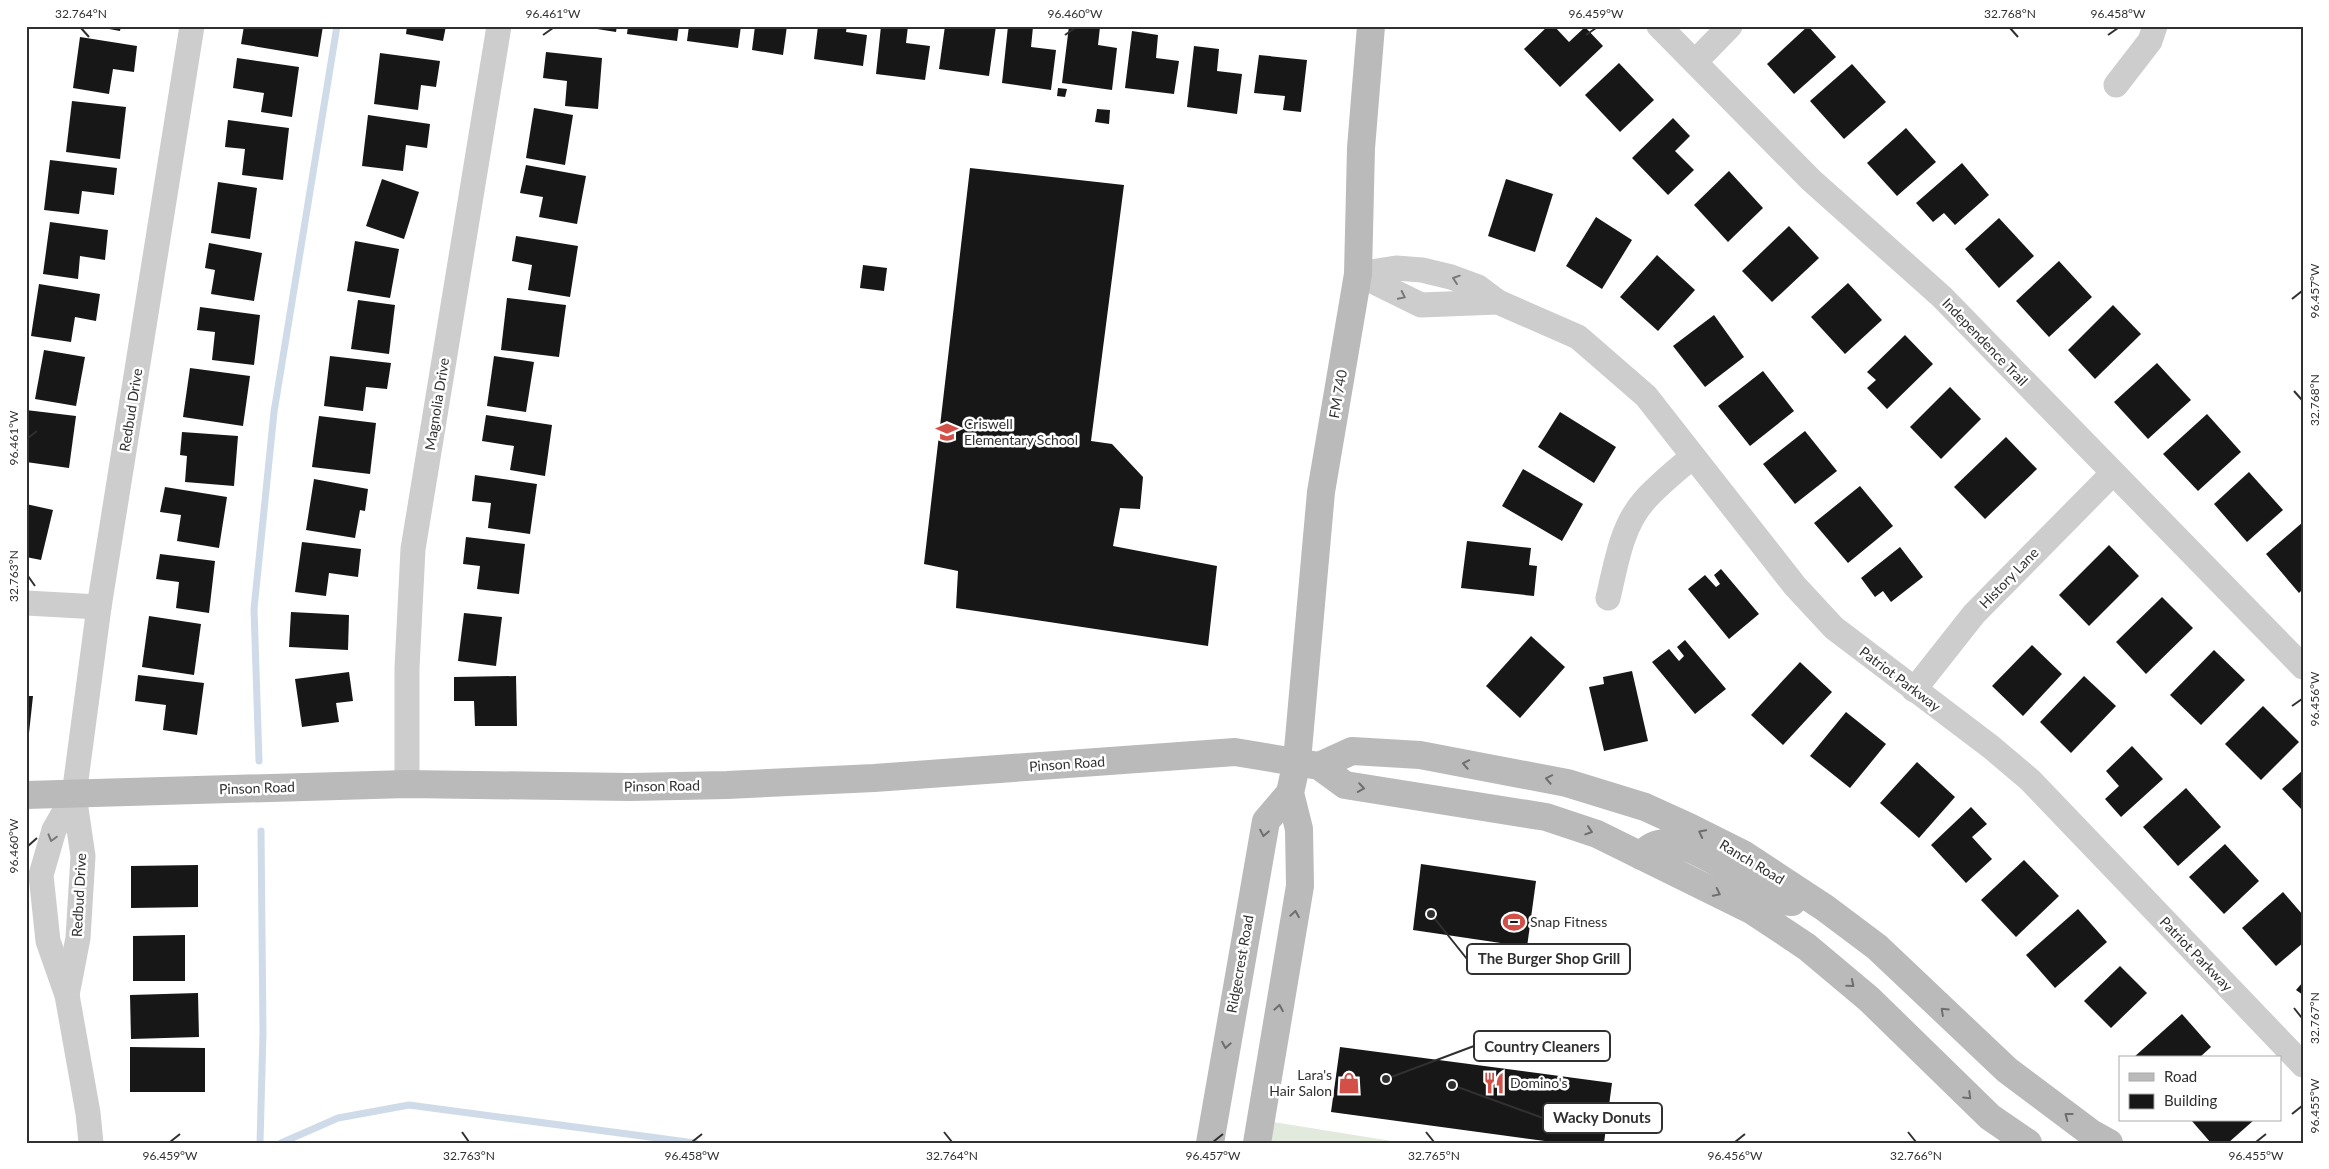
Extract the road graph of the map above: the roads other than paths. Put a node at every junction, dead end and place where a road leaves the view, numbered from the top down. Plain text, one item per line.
1 (192, 26) edge
2 (499, 26) edge
3 (1370, 26) edge
4 (1659, 26) edge
5 (1730, 26) edge
6 (2155, 26) edge
7 (1695, 62) junction
8 (2116, 85) dead end
9 (1358, 274) junction
10 (1498, 302) junction
11 (1692, 457) junction
12 (2112, 474) junction
13 (1608, 598) dead end
14 (26, 603) edge
15 (99, 607) junction
16 (2303, 667) edge
17 (1914, 690) junction
18 (1308, 764) junction
19 (407, 784) junction
20 (1290, 793) junction
21 (26, 795) edge
22 (74, 795) junction
23 (1641, 856) junction
24 (1825, 908) junction
25 (67, 995) junction
26 (2303, 1065) edge
27 (91, 1143) edge
28 (1210, 1143) edge
29 (1257, 1143) edge
30 (2028, 1143) edge
31 (2109, 1143) edge

1 - 15 street, Redbud Drive
2 - 19 street, Magnolia Drive
3 - 9 main road, FM 740 / FM 740
4 - 7 street, Independence Trail
5 - 7 street
6 - 8 street
7 - 12 street, Independence Trail
9 -> 10 street, Patriot Parkway
10 -> 9 street, Patriot Parkway
9 - 18 main road, FM 740 / FM 740
10 - 11 street, Patriot Parkway
11 - 13 street
11 - 17 street, Patriot Parkway
12 - 16 street, Independence Trail
12 - 17 street, History Lane
14 - 15 street
15 - 22 street, Redbud Drive
17 - 26 street, Patriot Parkway
18 - 19 main road, Pinson Road
18 - 20 main road, Ridgecrest Road
18 -> 23 main road
24 -> 18 main road, Ranch Road
19 - 22 main road, Pinson Road
20 -> 28 main road, Ridgecrest Road
29 -> 20 main road, Ridgecrest Road
21 - 22 main road, Pinson Road
22 - 25 street, Redbud Drive
22 -> 25 street, Redbud Drive
23 - 24 main road
23 -> 30 main road
31 -> 24 main road, Ranch Road
25 - 27 street, Redbud Drive

